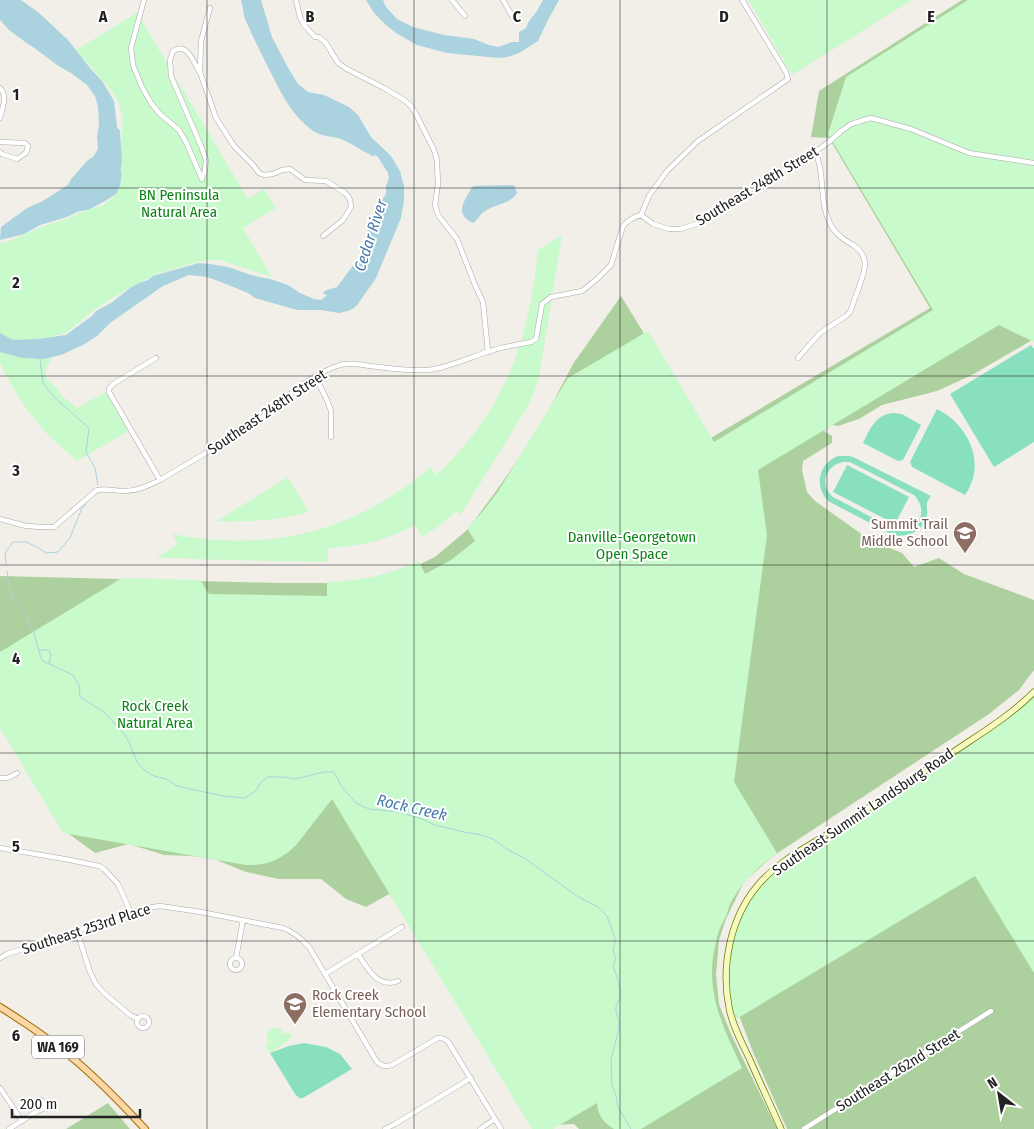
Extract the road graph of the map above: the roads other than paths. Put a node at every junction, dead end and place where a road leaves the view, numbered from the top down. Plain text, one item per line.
1 (144, 0) edge
2 (296, 0) edge
3 (452, 0) edge
4 (503, 0) edge
5 (742, 0) edge
6 (210, 8) dead end
7 (465, 16) dead end
8 (512, 16) dead end
9 (200, 72) junction
10 (0, 88) edge
11 (0, 118) edge
12 (0, 142) edge
13 (0, 152) edge
14 (816, 152) junction
15 (1034, 163) edge
16 (641, 215) junction
17 (323, 236) dead end
18 (488, 352) junction
19 (156, 358) dead end
20 (798, 358) dead end
21 (315, 376) junction
22 (331, 437) dead end
23 (160, 480) junction
24 (0, 519) edge
25 (1034, 692) edge
26 (17, 773) dead end
27 (0, 778) edge
28 (0, 848) edge
29 (131, 913) junction
30 (243, 920) junction
31 (402, 927) dead end
32 (77, 931) junction
33 (358, 954) junction
34 (0, 958) edge
35 (236, 958) dead end
36 (325, 974) junction
37 (398, 981) dead end
38 (0, 1006) edge
39 (991, 1011) dead end
40 (138, 1019) dead end
41 (470, 1078) junction
42 (0, 1088) edge
43 (39, 1110) dead end
44 (495, 1119) junction
45 (22, 1122) junction
46 (10, 1129) edge
47 (144, 1129) edge
48 (385, 1129) edge
49 (480, 1129) edge
50 (501, 1129) edge
51 (781, 1129) edge
52 (804, 1129) edge

1 - 9 street
2 - 18 street
3 - 7 street
4 - 8 street
5 - 16 street
6 - 9 street
9 - 17 street
10 - 11 street
12 - 13 street
14 - 15 street, Southeast 248th Street
14 - 16 street, Southeast 248th Street
14 - 20 street
16 - 18 street, Southeast 248th Street
18 - 21 street, Southeast 248th Street
19 - 23 street
21 - 22 street
21 - 23 street, Southeast 248th Street
23 - 24 street, Southeast 248th Street
25 - 51 street, Southeast Summit Landsburg Road
26 - 27 street
28 - 29 street
29 - 30 street, Southeast 253rd Place
29 - 32 street, Southeast 253rd Place
30 - 35 street
30 - 36 street, Southeast 253rd Place
31 - 33 street
32 - 34 street, Southeast 253rd Place
32 - 40 street
33 - 36 street
33 - 37 street
36 - 41 street
38 - 47 main road, WA 169
39 - 52 street, Southeast 262nd Street
41 - 44 street
41 - 48 street
42 - 45 street
43 - 45 street
44 - 49 street
44 - 50 street
45 - 46 street

